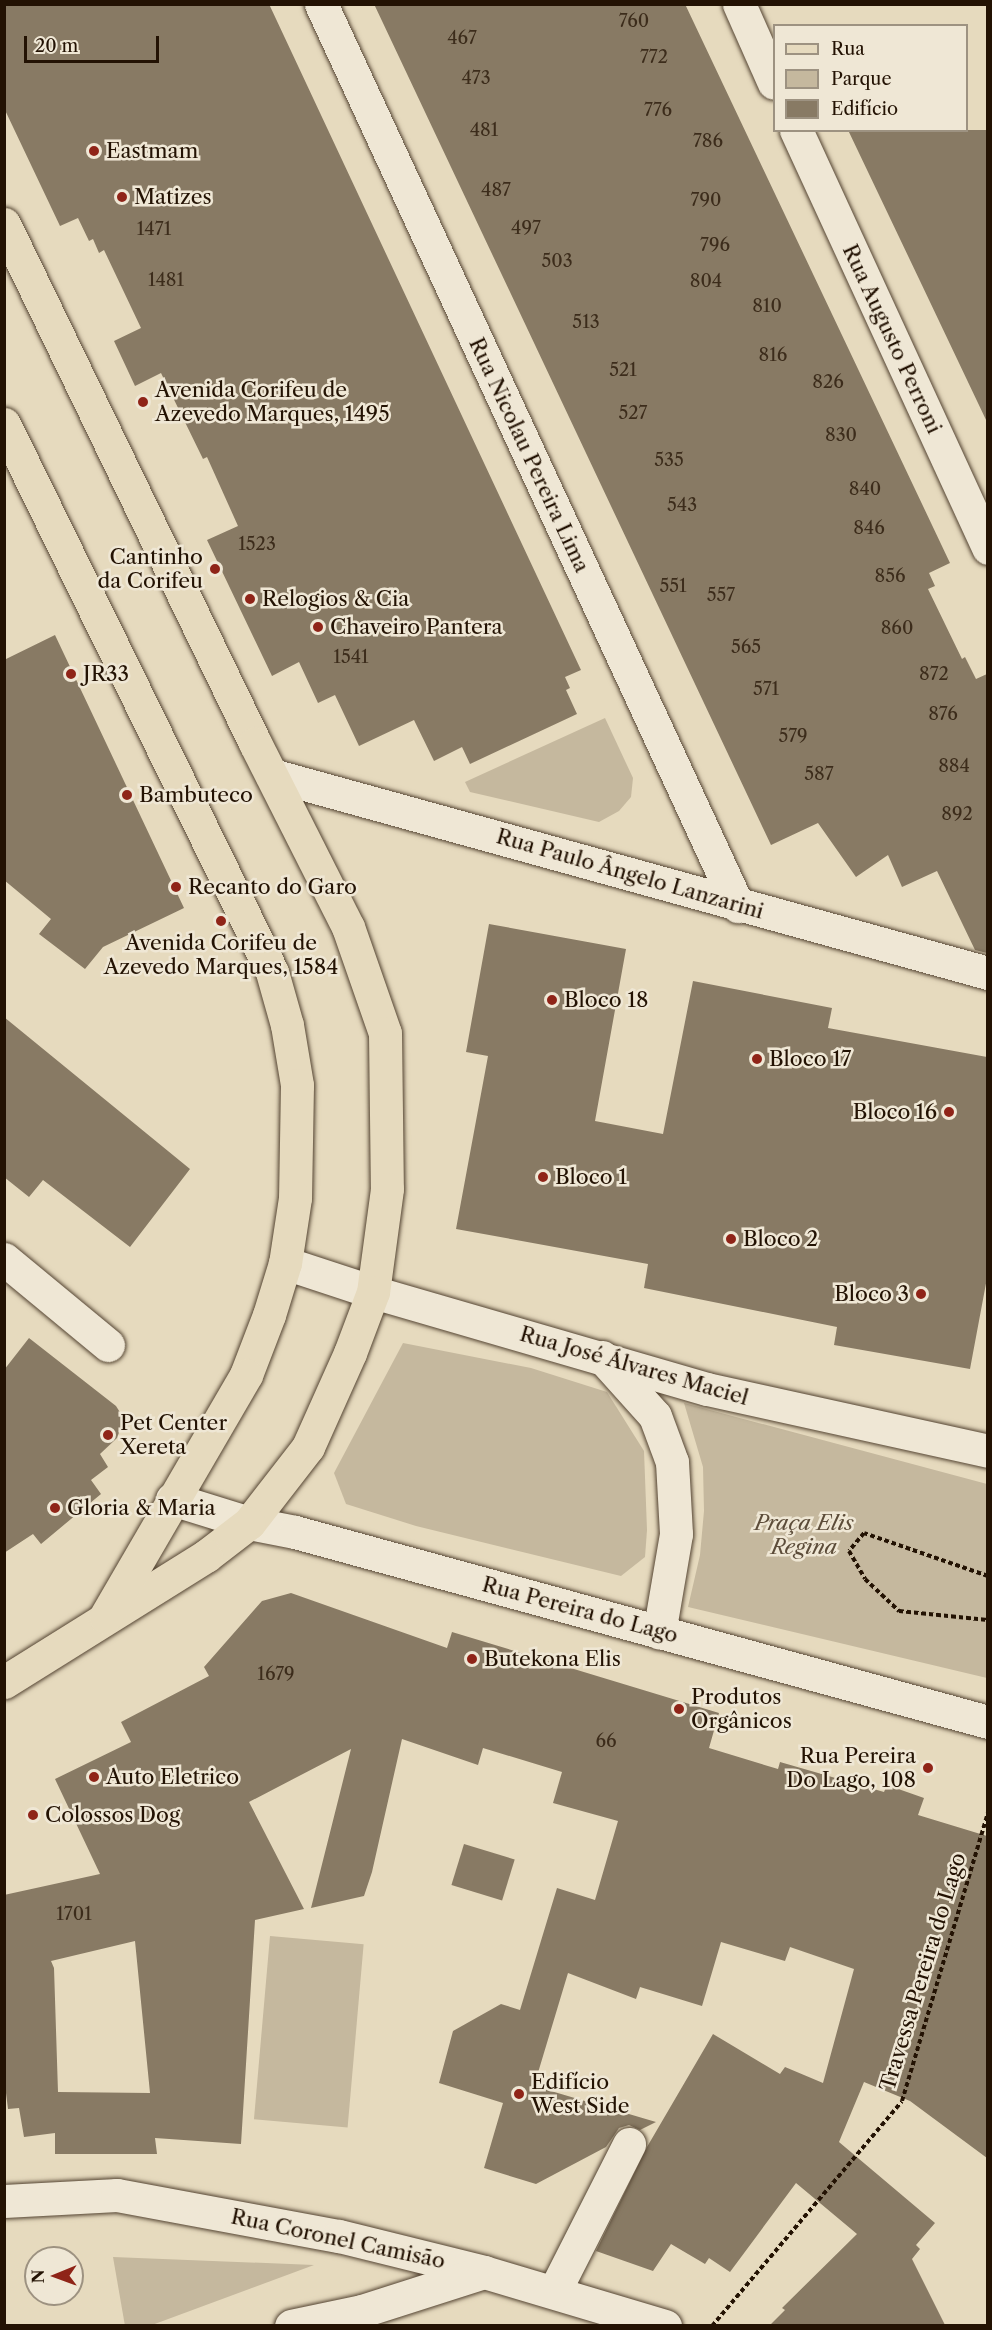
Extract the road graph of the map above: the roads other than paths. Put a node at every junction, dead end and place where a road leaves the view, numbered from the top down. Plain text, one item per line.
1 (321, 4) edge
2 (739, 4) edge
3 (773, 80) edge
4 (797, 132) edge
5 (4, 224) edge
6 (4, 424) edge
7 (987, 548) edge
8 (272, 775) junction
9 (738, 906) junction
10 (987, 973) edge
11 (4, 1259) edge
12 (285, 1263) junction
13 (373, 1292) junction
14 (108, 1345) dead end
15 (602, 1357) junction
16 (987, 1451) edge
17 (172, 1499) junction
18 (249, 1523) junction
19 (104, 1618) junction
20 (659, 1632) junction
21 (4, 1682) edge
22 (987, 1722) edge
23 (629, 2144) dead end
24 (4, 2200) edge
25 (484, 2272) junction
26 (554, 2292) junction
27 (657, 2324) edge
28 (291, 2325) edge

1 - 9 street, Rua Nicolau Pereira Lima
2 - 3 street
4 - 7 street, Rua Augusto Perroni
5 - 8 main road
6 - 12 main road
8 - 9 street, Rua Paulo Ângelo Lanzarini
8 - 13 main road
9 - 10 street, Rua Paulo Ângelo Lanzarini
11 - 14 street
12 - 13 street, Rua José Álvares Maciel
12 - 17 main road
13 - 15 street, Rua José Álvares Maciel
13 - 18 main road
15 - 16 street, Rua José Álvares Maciel
15 - 20 street
17 - 18 street, Rua Pereira do Lago
17 - 19 main road
18 - 19 main road
18 - 20 street, Rua Pereira do Lago
19 - 21 main road
20 - 22 street, Rua Pereira do Lago
23 - 26 street
24 - 25 street, Rua Coronel Camisão
25 - 26 street, Rua Coronel Camisão
25 - 28 street
26 - 27 street, Rua Coronel Camisão

